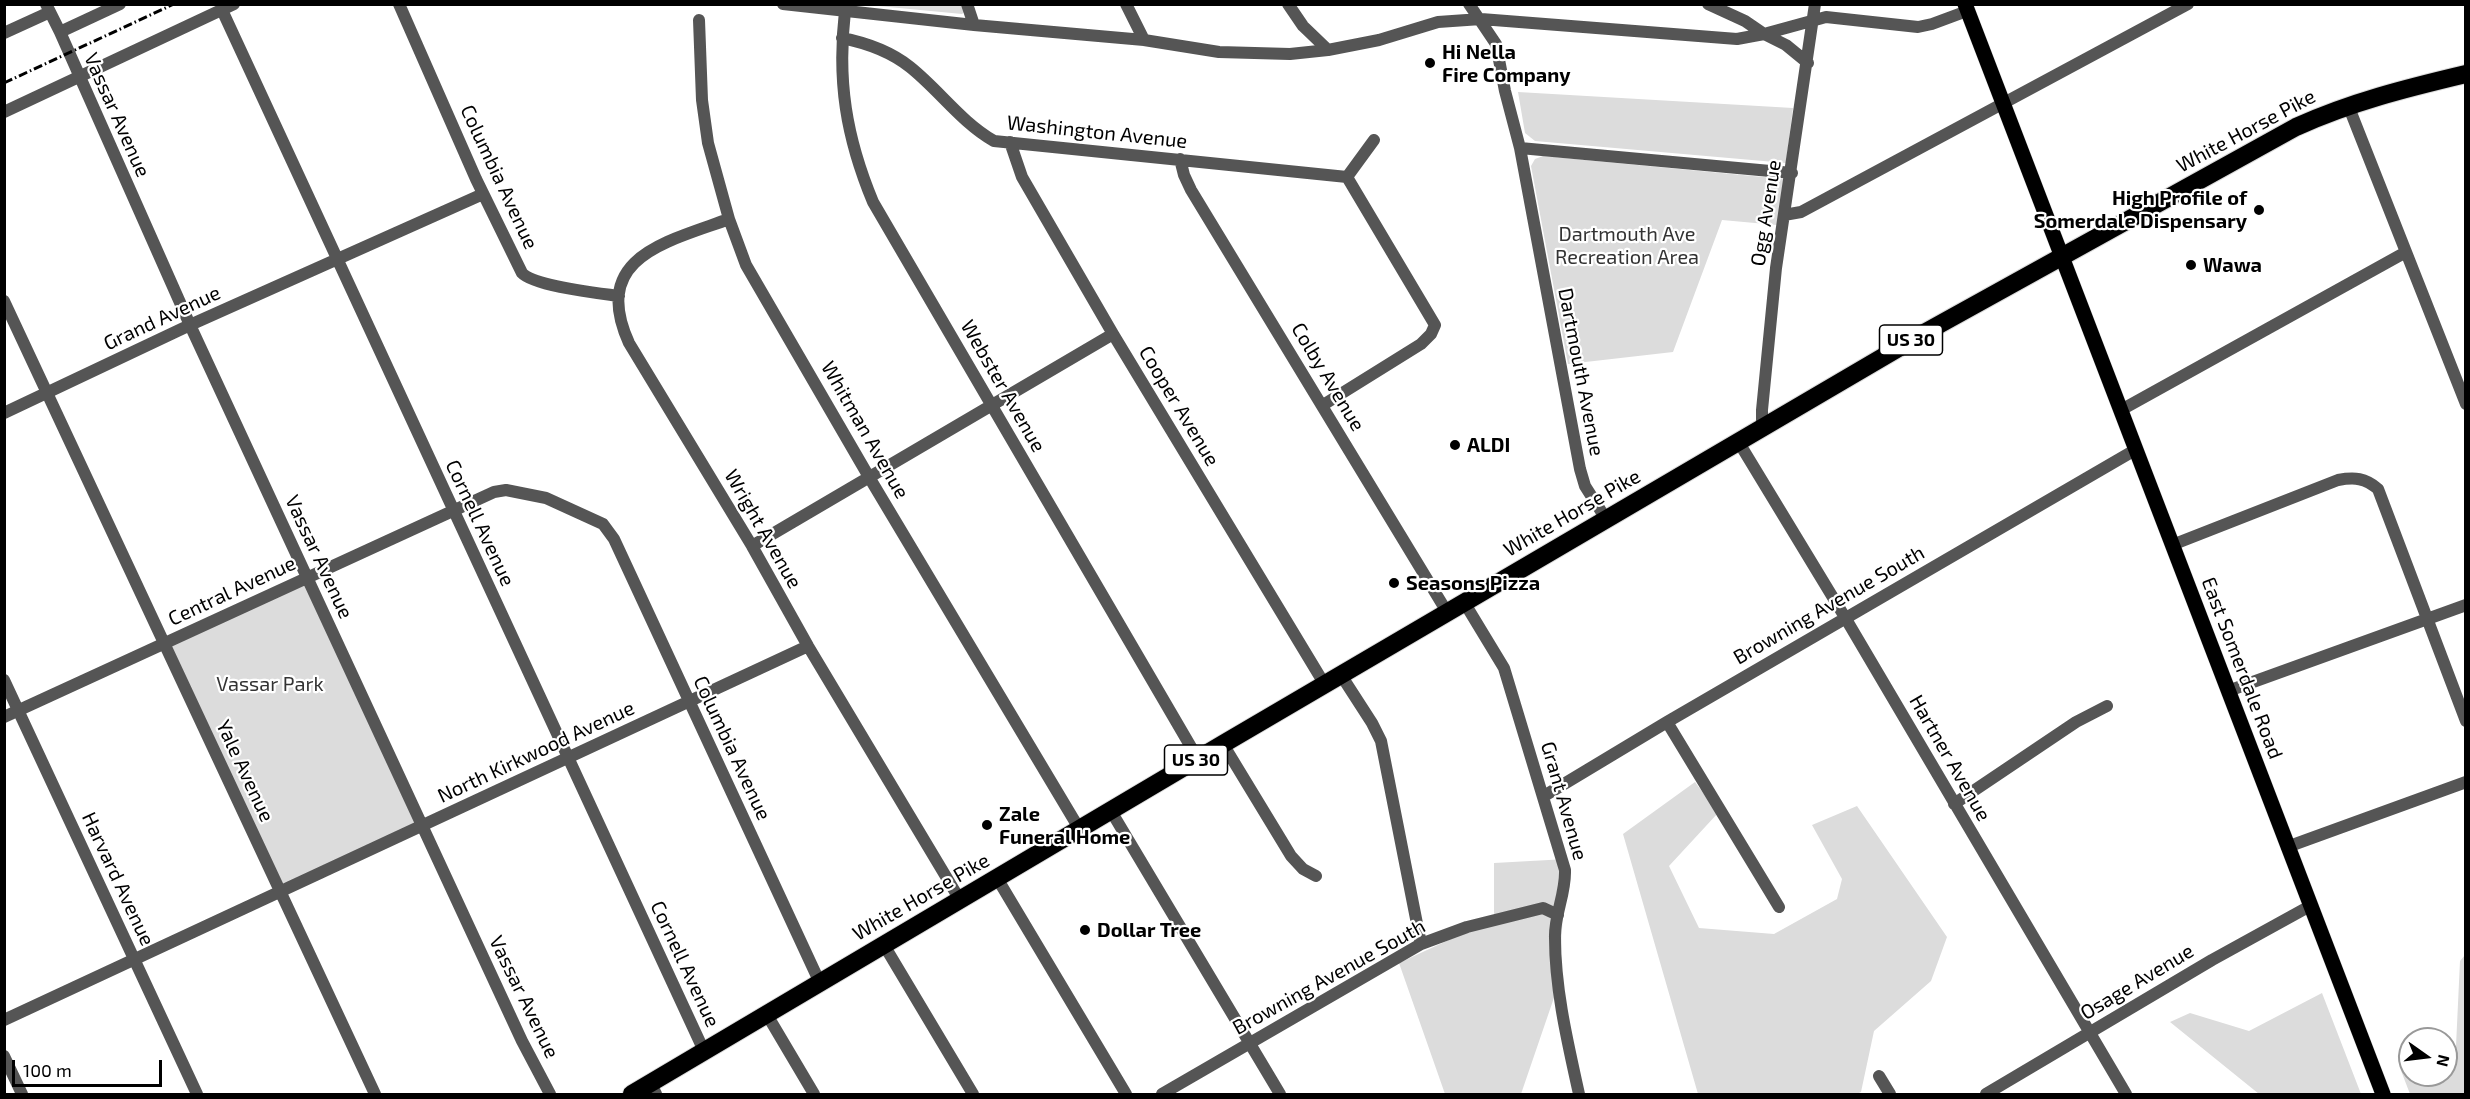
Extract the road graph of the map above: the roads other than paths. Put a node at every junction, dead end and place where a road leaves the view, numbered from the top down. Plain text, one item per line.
1 (120, 4) edge
2 (234, 4) edge
3 (399, 4) edge
4 (783, 4) edge
5 (967, 4) edge
6 (1126, 4) edge
7 (1288, 4) edge
8 (1469, 4) edge
9 (1708, 4) edge
10 (1815, 4) edge
11 (2188, 4) edge
12 (48, 8) edge
13 (1966, 8) edge
14 (222, 10) junction
15 (845, 11) junction
16 (1814, 18) junction
17 (1481, 19) junction
18 (699, 20) dead end
19 (974, 25) junction
20 (60, 32) junction
21 (4, 33) edge
22 (1764, 34) junction
23 (842, 38) junction
24 (1144, 40) junction
25 (1328, 50) junction
26 (1808, 63) junction
27 (2466, 74) edge
28 (80, 77) junction
29 (2004, 104) junction
30 (2348, 105) junction
31 (4, 112) edge
32 (1374, 140) dead end
33 (1010, 142) junction
34 (1520, 148) junction
35 (1180, 159) junction
36 (1792, 173) junction
37 (1347, 177) junction
38 (483, 194) junction
39 (1784, 215) junction
40 (729, 219) junction
41 (2406, 252) junction
42 (2062, 256) junction
43 (337, 260) junction
44 (619, 296) junction
45 (4, 301) edge
46 (190, 325) junction
47 (1113, 334) junction
48 (46, 393) junction
49 (2466, 404) edge
50 (1323, 405) junction
51 (993, 406) junction
52 (2121, 410) junction
53 (4, 413) edge
54 (1762, 427) junction
55 (1738, 441) junction
56 (2135, 450) junction
57 (869, 477) junction
58 (453, 510) junction
59 (1606, 519) junction
60 (608, 531) joint
61 (2172, 545) junction
62 (752, 546) junction
63 (307, 577) junction
64 (1464, 602) junction
65 (2466, 605) edge
66 (1447, 612) junction
67 (1846, 619) junction
68 (2427, 620) junction
69 (164, 644) junction
70 (808, 646) junction
71 (1341, 675) junction
72 (4, 680) edge
73 (1325, 685) junction
74 (2228, 691) junction
75 (689, 701) junction
76 (2107, 706) dead end
77 (19, 711) junction
78 (4, 717) edge
79 (2466, 721) edge
80 (1667, 722) junction
81 (1223, 744) junction
82 (568, 758) junction
83 (1198, 759) junction
84 (2466, 782) edge
85 (1544, 796) junction
86 (1954, 804) junction
87 (1111, 811) junction
88 (422, 827) junction
89 (1080, 830) junction
90 (2287, 847) junction
91 (1316, 876) dead end
92 (998, 878) junction
93 (281, 893) junction
94 (960, 900) junction
95 (2310, 906) junction
96 (1779, 907) dead end
97 (1558, 915) junction
98 (1421, 944) junction
99 (884, 945) junction
100 (135, 961) junction
101 (820, 983) junction
102 (766, 1013) junction
103 (4, 1020) edge
104 (2090, 1033) junction
105 (1250, 1043) junction
106 (704, 1051) junction
107 (4, 1056) edge
108 (1880, 1076) dead end
109 (653, 1089) edge
110 (22, 1095) edge
111 (197, 1095) edge
112 (375, 1095) edge
113 (550, 1095) edge
114 (632, 1095) edge
115 (814, 1095) edge
116 (973, 1095) edge
117 (1126, 1095) edge
118 (1162, 1095) edge
119 (1280, 1095) edge
120 (1579, 1095) edge
121 (1890, 1095) edge
122 (1986, 1095) edge
123 (2126, 1095) edge
124 (2383, 1095) edge

1 - 20 street
2 - 14 street
3 - 38 street, Columbia Avenue
4 - 15 street
5 - 19 street
6 - 24 street
7 - 25 street
8 - 17 street, Dartmouth Avenue
9 - 22 street
10 - 16 street, Ogg Avenue
11 - 29 street
12 - 20 street, Vassar Avenue
12 - 21 street
13 - 16 street
13 - 29 main road, East Somerdale Road
14 - 28 street
14 - 43 street, Cornell Avenue
15 - 19 street
15 - 23 street, Webster Avenue
16 - 22 street
16 - 26 street, Ogg Avenue
17 - 22 street
17 - 25 street
17 - 34 street, Dartmouth Avenue
18 - 40 street, Whitman Avenue
19 - 24 street
20 - 28 street, Vassar Avenue
22 - 26 street
23 - 33 street, Washington Avenue
23 - 51 street, Webster Avenue
24 - 25 street
26 - 36 street, Ogg Avenue
27 - 30 highway, White Horse Pike / US 30
28 - 31 street
28 - 46 street, Vassar Avenue
29 - 39 street
29 - 42 main road, East Somerdale Road
30 - 41 street
30 - 42 highway, White Horse Pike / US 30
32 - 37 street
33 - 35 street, Washington Avenue
33 - 47 street, Cooper Avenue
34 - 36 street
34 - 59 street, Dartmouth Avenue
35 - 37 street, Washington Avenue
35 - 50 street, Colby Avenue
36 - 39 street, Ogg Avenue
37 - 50 street
38 - 43 street, Grand Avenue
38 - 44 street, Columbia Avenue
39 - 54 street, Ogg Avenue
40 - 44 street, Wright Avenue
40 - 57 street, Whitman Avenue
41 - 49 street
41 - 52 street
42 - 52 main road, East Somerdale Road
42 - 54 highway, White Horse Pike / US 30
43 - 46 street, Grand Avenue
43 - 58 street, Cornell Avenue
44 - 62 street, Wright Avenue
45 - 48 street, Yale Avenue
46 - 48 street, Grand Avenue
46 - 63 street, Vassar Avenue
47 - 51 street
47 - 73 street, Cooper Avenue
48 - 53 street, Grand Avenue
48 - 69 street, Yale Avenue
50 - 66 street, Colby Avenue
51 - 57 street
51 - 83 street, Webster Avenue
52 - 56 main road, East Somerdale Road
54 - 55 highway, White Horse Pike / US 30
55 - 59 highway, White Horse Pike / US 30
55 - 67 street, Hartner Avenue
56 - 61 main road, East Somerdale Road
56 - 67 street, Browning Avenue South
57 - 62 street
57 - 89 street, Whitman Avenue
58 - 60 street, Central Avenue
58 - 63 street, Central Avenue
58 - 82 street, Cornell Avenue
59 - 64 highway, White Horse Pike / US 30
60 - 75 street, Columbia Avenue
61 - 68 street
61 - 74 main road, East Somerdale Road
62 - 70 street, Wright Avenue
63 - 69 street, Central Avenue
63 - 88 street, Vassar Avenue
64 - 66 highway, White Horse Pike / US 30
64 - 85 street, Grant Avenue
65 - 68 street
66 - 71 highway, White Horse Pike / US 30
67 - 80 street, Browning Avenue South
67 - 86 street, Hartner Avenue
68 - 74 street
68 - 79 street
69 - 77 street, Central Avenue
69 - 93 street, Yale Avenue
70 - 75 street, North Kirkwood Avenue
70 - 94 street, Wright Avenue
71 - 73 highway, White Horse Pike / US 30
71 - 98 street
72 - 77 street, Harvard Avenue
73 - 81 highway, White Horse Pike / US 30
74 - 90 main road, East Somerdale Road
75 - 82 street, North Kirkwood Avenue
75 - 101 street, Columbia Avenue
76 - 86 street
77 - 78 street, Central Avenue
77 - 100 street, Harvard Avenue
80 - 85 street, Browning Avenue South
80 - 96 street
81 - 83 highway, White Horse Pike / US 30
81 - 91 street
82 - 88 street, North Kirkwood Avenue
82 - 106 street, Cornell Avenue
83 - 87 highway, White Horse Pike / US 30
84 - 90 street
85 - 97 street, Grant Avenue
86 - 104 street, Hartner Avenue
87 - 89 highway, White Horse Pike / US 30
87 - 105 street
88 - 93 street, North Kirkwood Avenue
88 - 113 street, Vassar Avenue
89 - 92 highway, White Horse Pike / US 30
90 - 95 main road, East Somerdale Road
92 - 94 highway, White Horse Pike / US 30
92 - 117 street
93 - 100 street, North Kirkwood Avenue
93 - 112 street, Yale Avenue
94 - 99 highway, White Horse Pike / US 30
95 - 104 street, Osage Avenue
95 - 124 main road, East Somerdale Road
97 - 98 street, Browning Avenue South
97 - 120 street, Grant Avenue
98 - 105 street, Browning Avenue South
99 - 101 highway, White Horse Pike / US 30
99 - 116 street
100 - 103 street, North Kirkwood Avenue
100 - 111 street, Harvard Avenue
101 - 102 highway, White Horse Pike / US 30
102 - 106 highway, White Horse Pike / US 30
102 - 115 street
104 - 122 street, Osage Avenue
104 - 123 street, Hartner Avenue
105 - 118 street, Browning Avenue South
105 - 119 street
106 - 109 highway, White Horse Pike / US 30
107 - 110 street
108 - 121 street
109 - 114 highway, White Horse Pike / US 30

